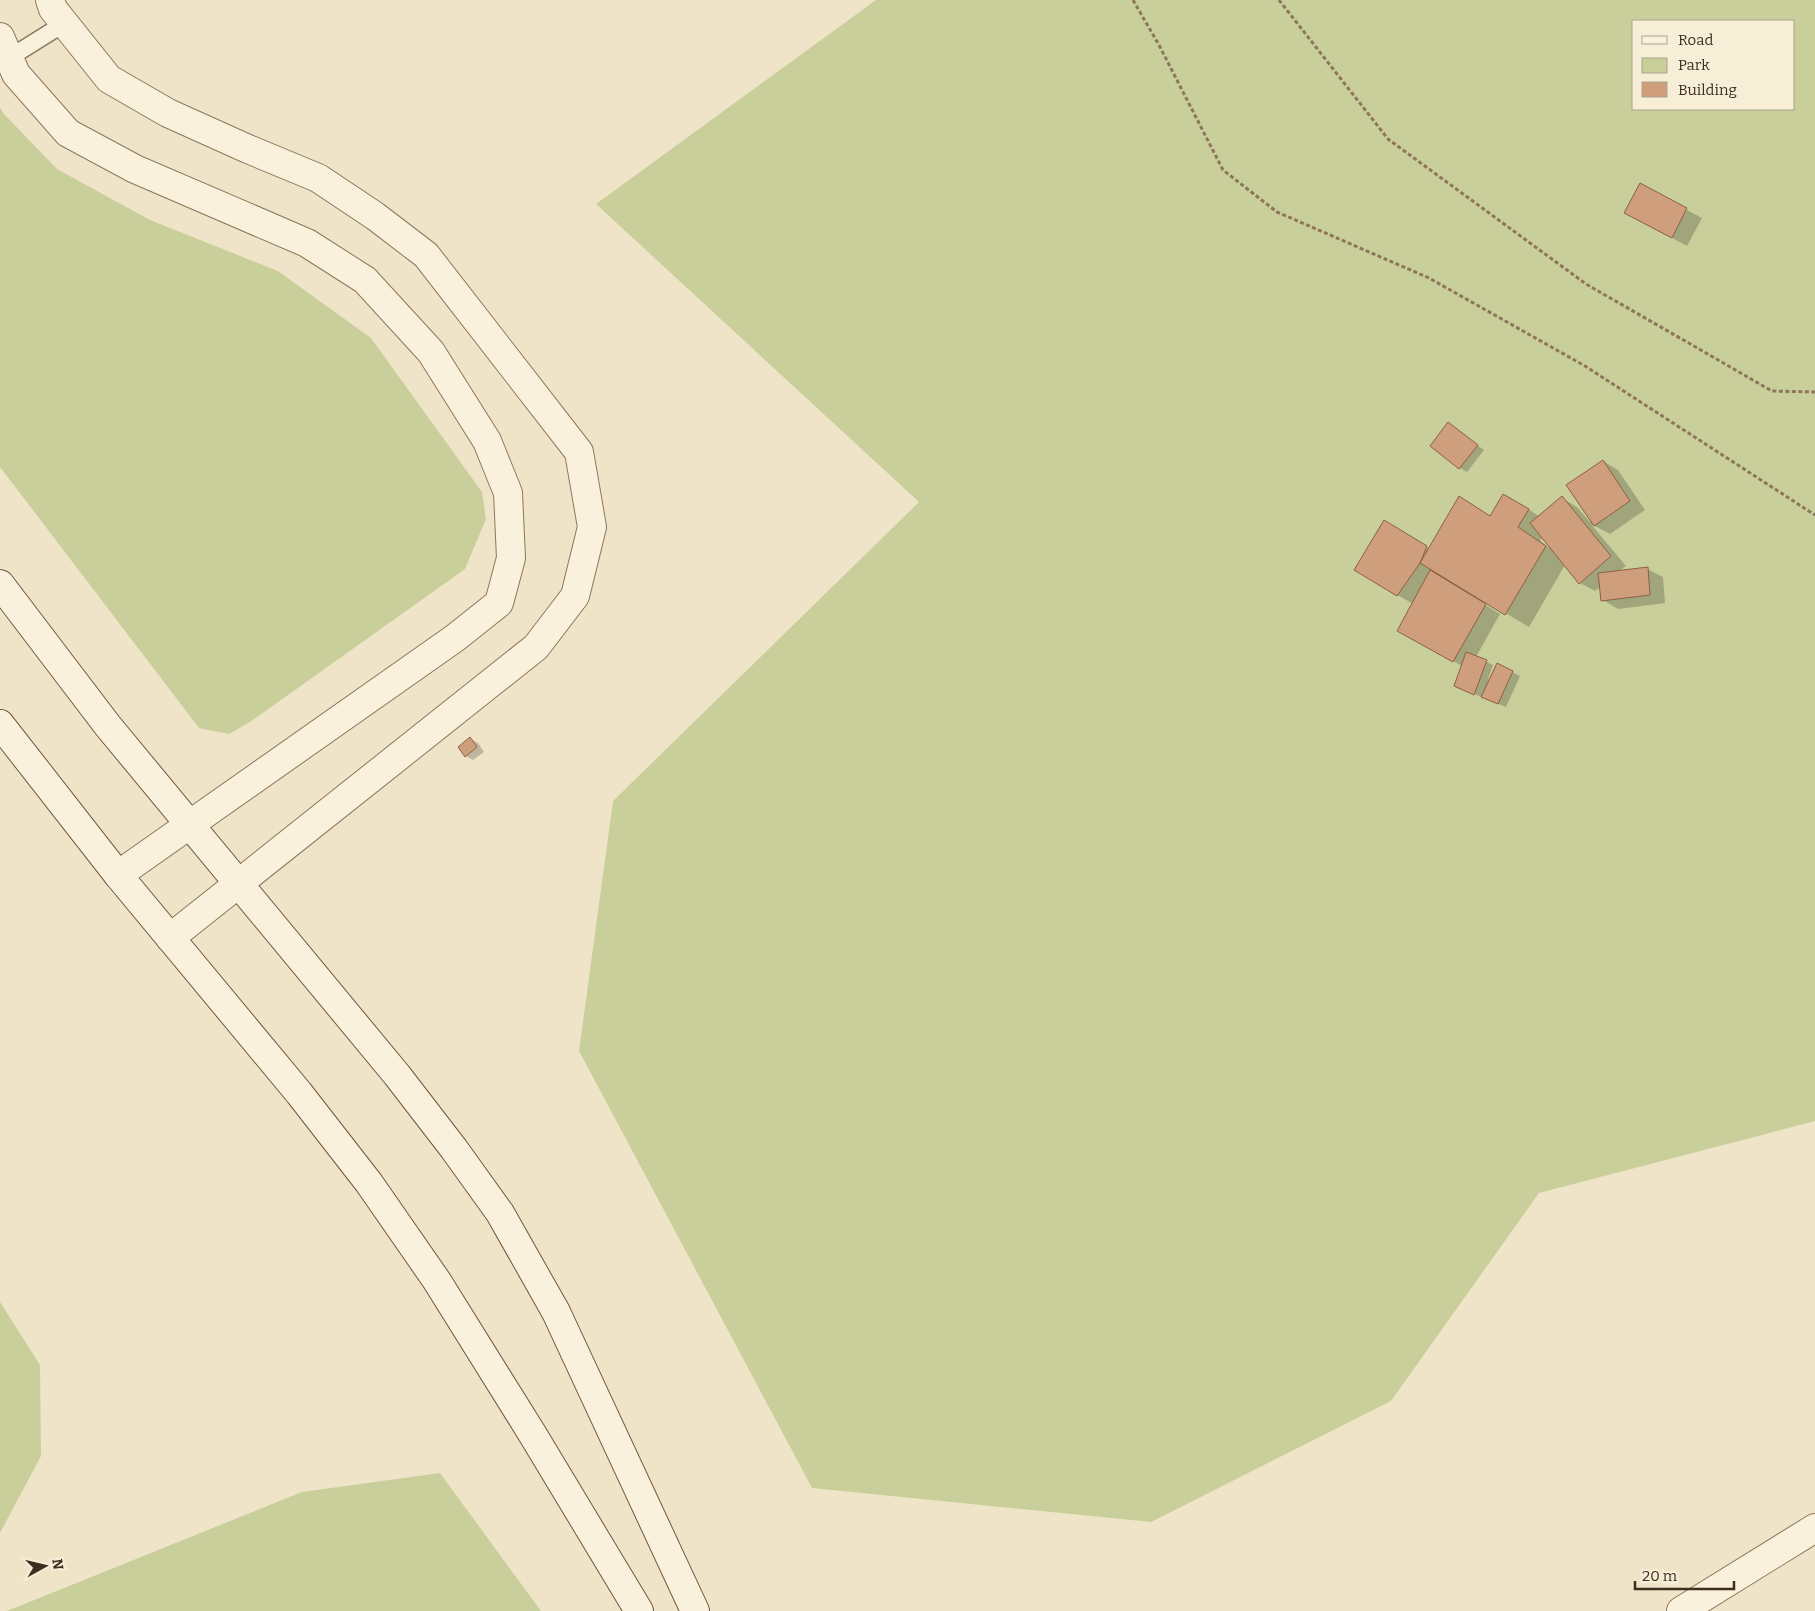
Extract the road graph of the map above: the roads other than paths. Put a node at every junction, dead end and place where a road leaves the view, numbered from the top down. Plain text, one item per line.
1 (50, 0) edge
2 (65, 23) junction
3 (5, 48) edge
4 (0, 584) edge
5 (0, 724) edge
6 (188, 825) junction
7 (118, 875) junction
8 (238, 884) junction
9 (170, 938) junction
10 (1815, 1528) edge
11 (639, 1611) edge
12 (695, 1611) edge
13 (1682, 1611) edge

1 - 2 street
2 - 3 lane
2 - 8 street
3 - 6 street
4 - 6 street
5 - 7 street
6 - 7 street
6 - 8 street
7 - 9 street
8 - 9 street
8 - 12 street
9 - 11 street
10 - 13 street

